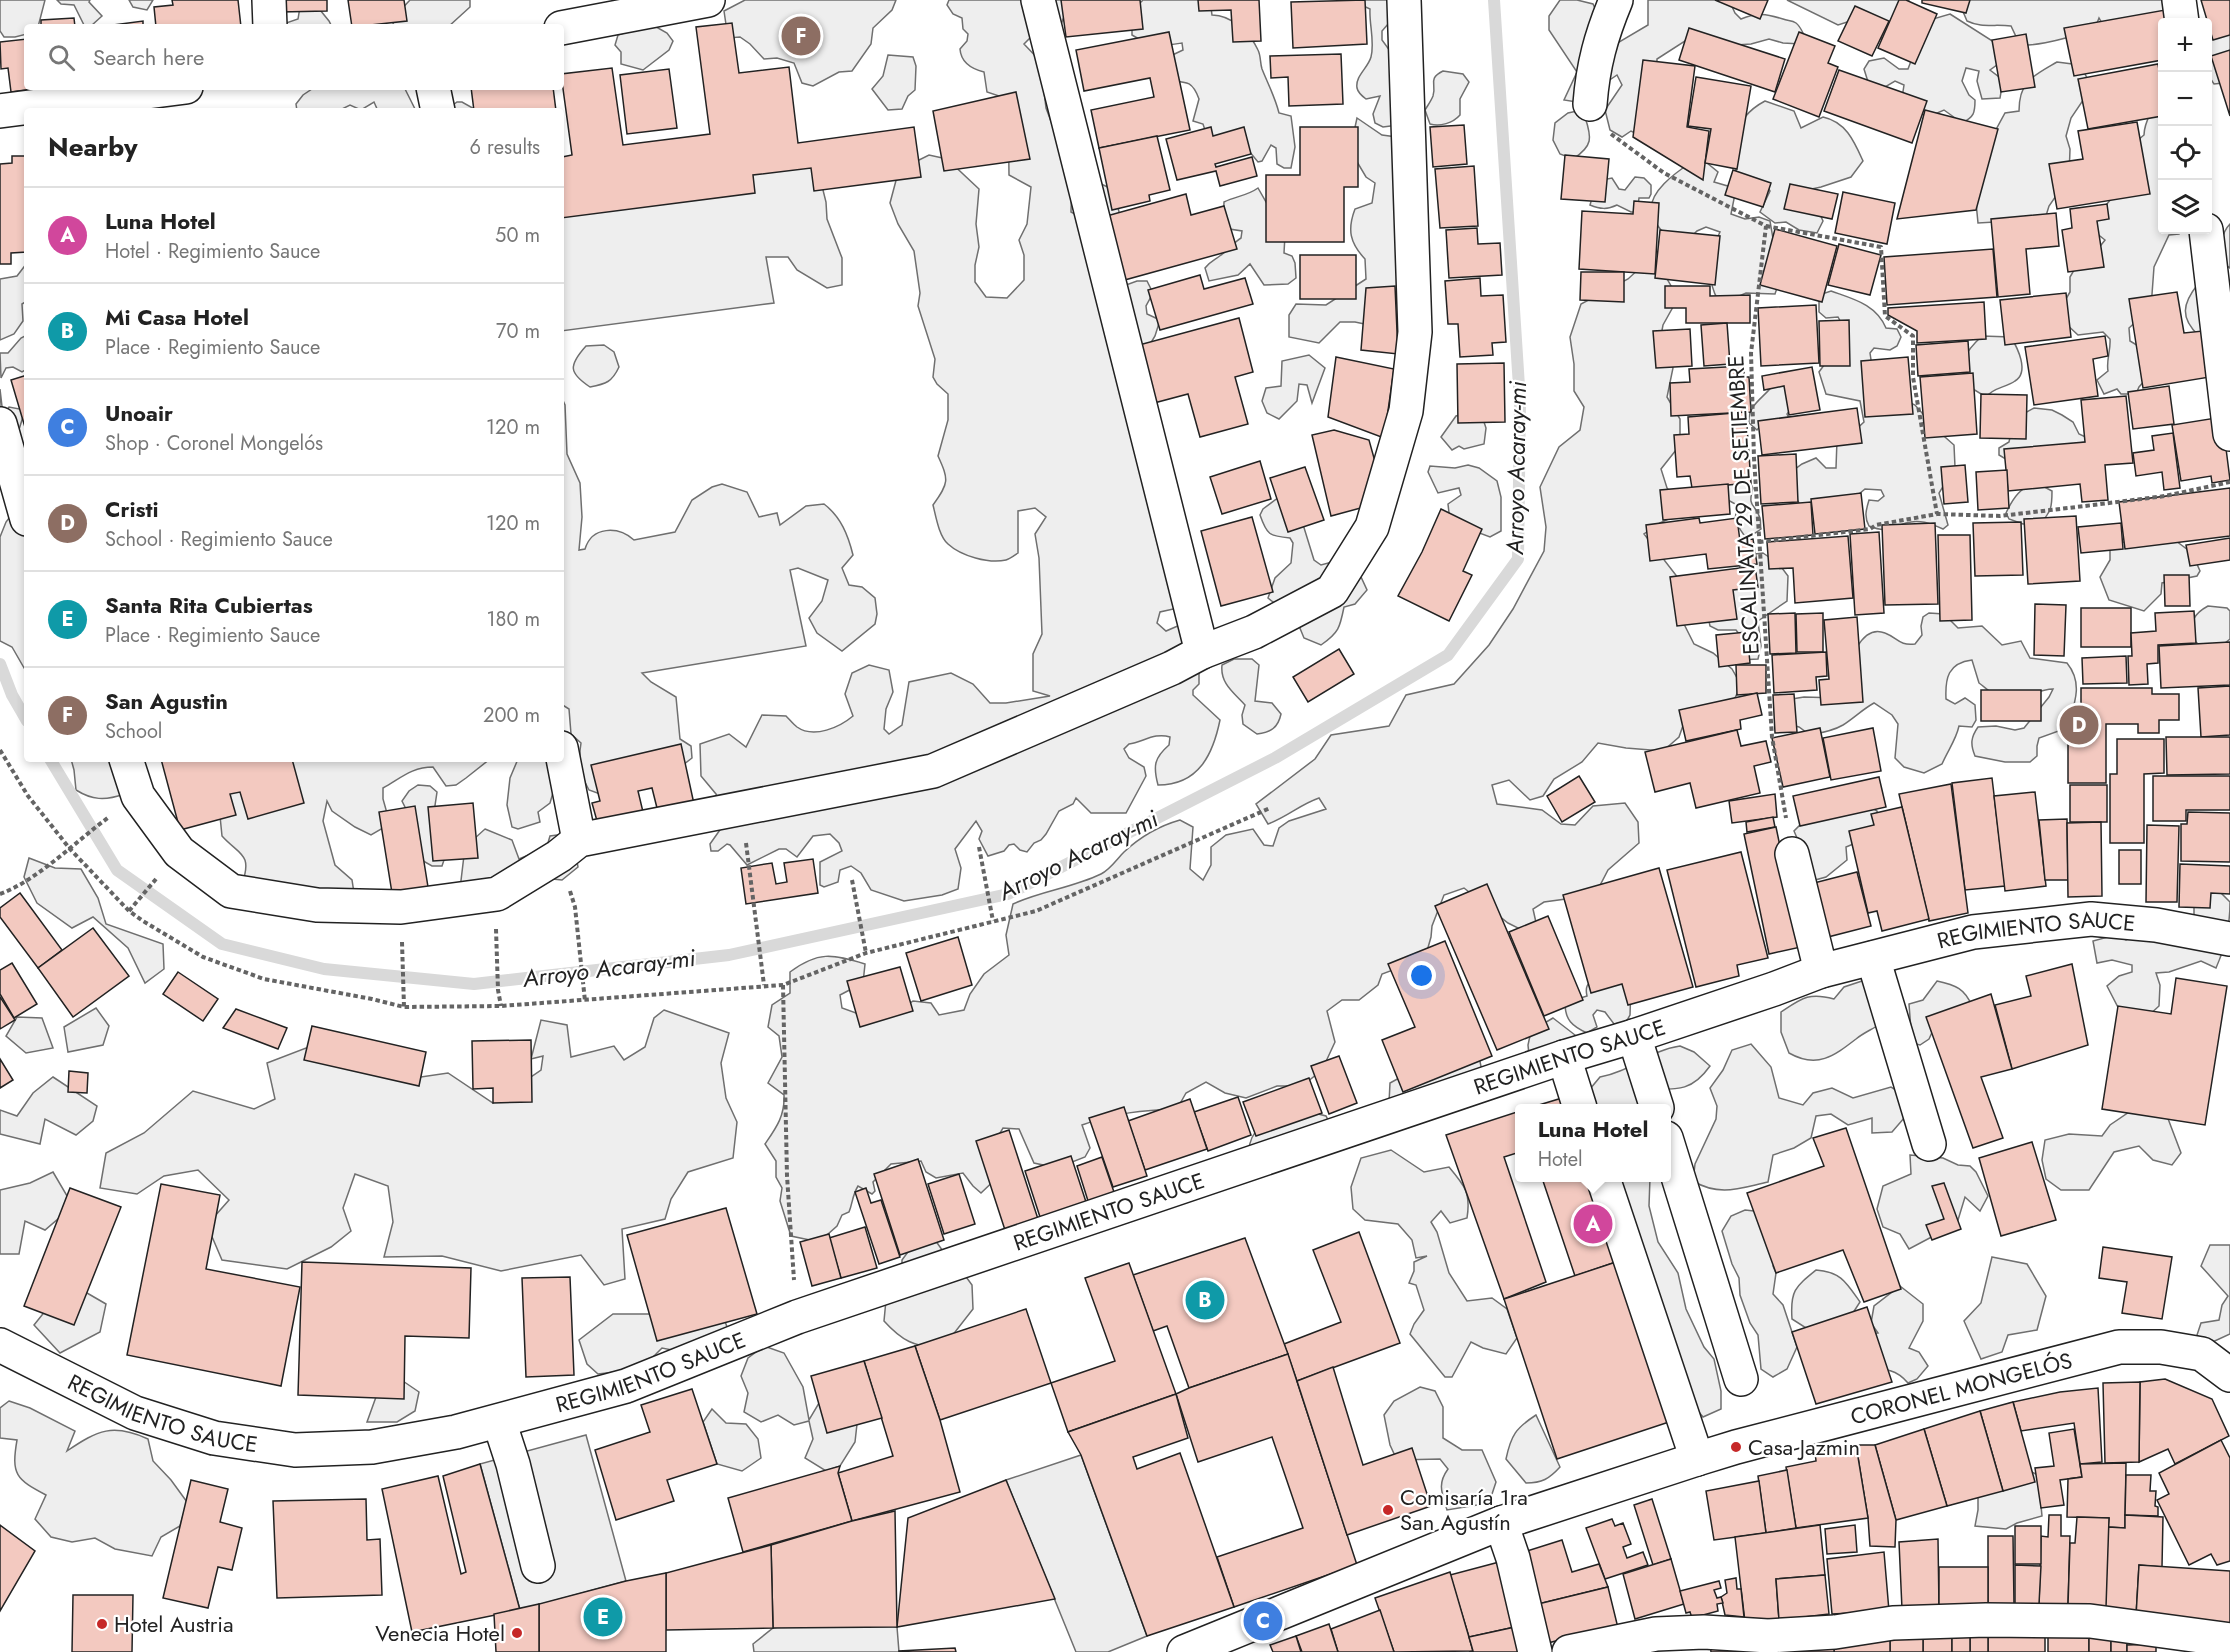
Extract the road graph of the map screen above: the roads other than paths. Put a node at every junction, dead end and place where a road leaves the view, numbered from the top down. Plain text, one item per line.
1 (269, 0) edge
2 (708, 0) edge
3 (1038, 0) edge
4 (1404, 0) edge
5 (1616, 0) edge
6 (2179, 0) edge
7 (2181, 18) edge
8 (270, 24) edge
9 (564, 27) edge
10 (163, 90) edge
11 (434, 90) edge
12 (1590, 104) road end
13 (437, 108) edge
14 (0, 111) edge
15 (2206, 234) edge
16 (0, 424) edge
17 (2230, 434) edge
18 (24, 508) edge
19 (1202, 652) junction
20 (127, 762) edge
21 (564, 762) edge
22 (579, 840) junction
23 (1792, 854) road end
24 (2230, 939) edge
25 (1872, 958) junction
26 (1821, 970) junction
27 (1634, 1036) junction
28 (1564, 1057) junction
29 (1579, 1104) edge
30 (1656, 1104) edge
31 (1929, 1144) dead end
32 (1671, 1154) edge
33 (1604, 1182) edge
34 (0, 1345) edge
35 (2230, 1375) edge
36 (1742, 1379) dead end
37 (499, 1421) junction
38 (1697, 1459) junction
39 (1501, 1523) junction
40 (538, 1566) dead end
41 (2230, 1640) edge
42 (1185, 1652) edge
43 (1535, 1652) edge
44 (1569, 1652) edge

1 - 8 street
2 - 9 street
3 - 19 street
4 - 19 street
5 - 12 street
6 - 7 street
10 - 14 street
11 - 13 street
15 - 17 street
16 - 18 street
19 - 22 street
20 - 22 street
21 - 22 street
23 - 26 street
24 - 25 street, REGIMIENTO SAUCE
25 - 26 street, REGIMIENTO SAUCE
25 - 31 street
26 - 27 street, REGIMIENTO SAUCE
27 - 28 street, REGIMIENTO SAUCE
27 - 30 street
28 - 29 street
28 - 37 street, REGIMIENTO SAUCE
32 - 36 street
33 - 38 street
34 - 37 street, REGIMIENTO SAUCE
35 - 38 street, CORONEL MONGELÓS
37 - 40 street
38 - 39 street, CORONEL MONGELÓS
39 - 42 street, CORONEL MONGELÓS
39 - 43 street
41 - 44 street

